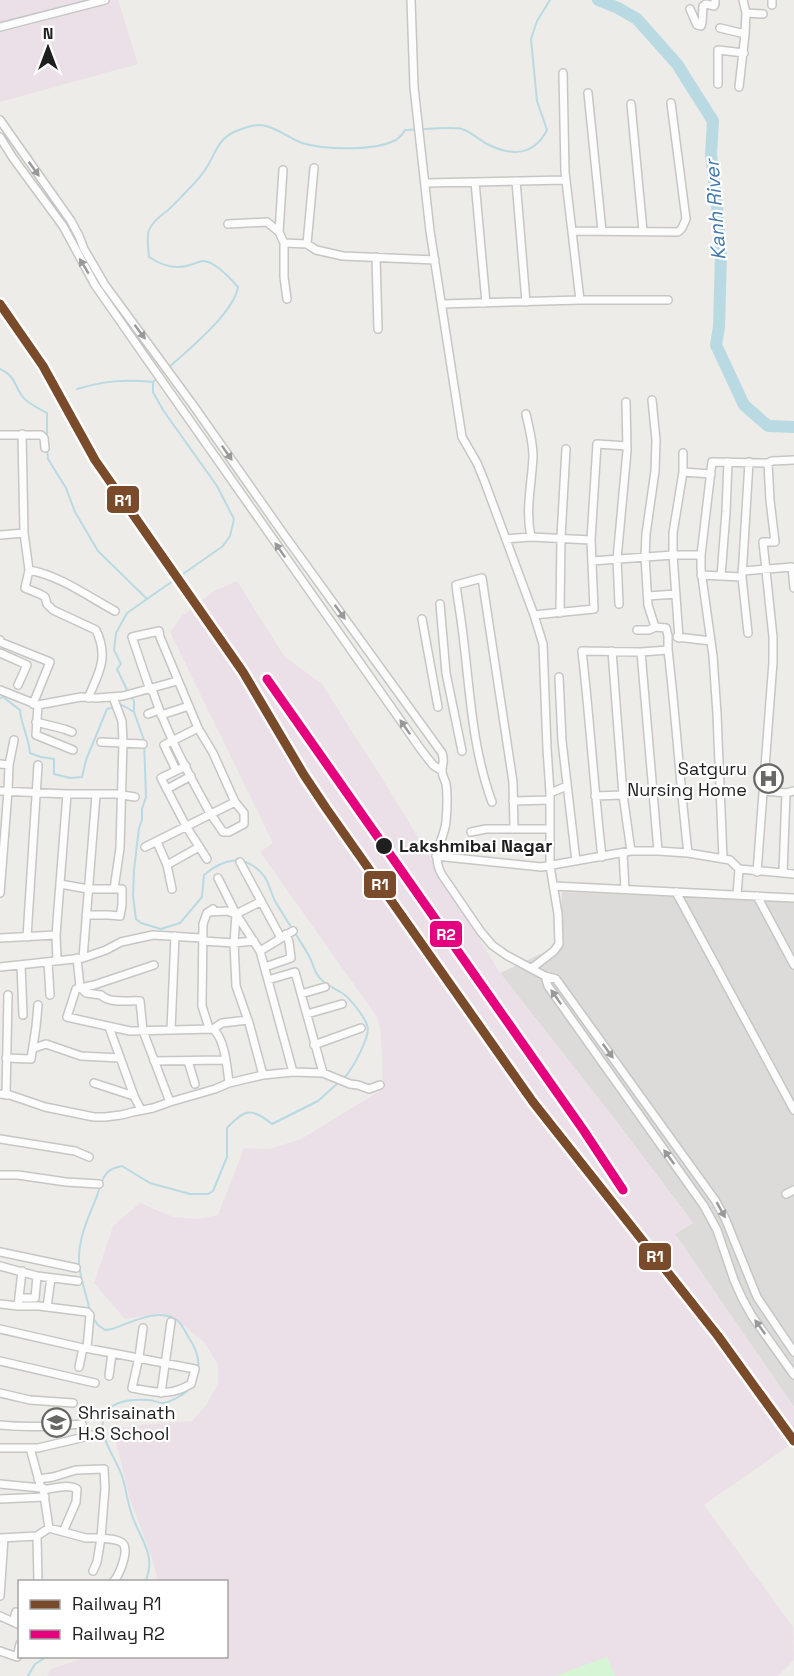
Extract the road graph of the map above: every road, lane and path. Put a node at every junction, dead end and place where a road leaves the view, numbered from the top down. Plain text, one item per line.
1 (105, 0) edge
2 (411, 0) edge
3 (715, 0) edge
4 (743, 0) edge
5 (690, 9) dead end
6 (746, 13) junction
7 (763, 14) dead end
8 (0, 27) edge
9 (720, 28) dead end
10 (745, 34) junction
11 (744, 53) junction
12 (563, 73) dead end
13 (718, 84) dead end
14 (739, 87) dead end
15 (588, 93) dead end
16 (630, 104) dead end
17 (671, 104) dead end
18 (0, 120) edge
19 (0, 137) edge
20 (314, 168) dead end
21 (283, 170) dead end
22 (566, 180) junction
23 (516, 181) junction
24 (475, 182) junction
25 (425, 183) junction
26 (228, 224) dead end
27 (572, 231) junction
28 (602, 231) junction
29 (643, 231) junction
30 (279, 232) junction
31 (284, 243) junction
32 (307, 244) junction
33 (376, 257) junction
34 (435, 260) junction
35 (287, 300) dead end
36 (580, 300) junction
37 (668, 300) dead end
38 (526, 302) junction
39 (486, 303) junction
40 (442, 304) junction
41 (378, 329) dead end
42 (652, 400) dead end
43 (626, 402) dead end
44 (526, 414) dead end
45 (22, 434) junction
46 (0, 435) edge
47 (627, 446) junction
48 (45, 448) dead end
49 (566, 449) dead end
50 (683, 453) dead end
51 (794, 460) edge
52 (728, 462) junction
53 (749, 462) junction
54 (768, 463) junction
55 (683, 472) junction
56 (711, 474) junction
57 (24, 533) junction
58 (0, 534) edge
59 (531, 537) junction
60 (561, 537) junction
61 (506, 539) junction
62 (591, 540) junction
63 (673, 555) junction
64 (701, 555) junction
65 (645, 557) junction
66 (617, 559) junction
67 (592, 561) junction
68 (793, 567) edge
69 (29, 570) junction
70 (765, 570) junction
71 (742, 574) junction
72 (701, 576) junction
73 (721, 576) junction
74 (794, 588) edge
75 (676, 594) junction
76 (648, 596) junction
77 (619, 603) dead end
78 (440, 604) dead end
79 (115, 611) dead end
80 (560, 613) junction
81 (534, 615) junction
82 (422, 619) dead end
83 (655, 627) junction
84 (637, 630) dead end
85 (748, 633) dead end
86 (668, 636) junction
87 (679, 638) junction
88 (0, 640) edge
89 (711, 641) junction
90 (668, 650) junction
91 (612, 651) junction
92 (641, 652) junction
93 (0, 653) edge
94 (559, 677) dead end
95 (177, 681) junction
96 (18, 685) dead end
97 (151, 689) junction
98 (0, 690) edge
99 (113, 697) junction
100 (88, 698) junction
101 (451, 698) junction
102 (36, 704) junction
103 (189, 706) junction
104 (160, 712) junction
105 (148, 714) dead end
106 (36, 722) junction
107 (198, 728) junction
108 (72, 732) dead end
109 (14, 740) dead end
110 (173, 740) junction
111 (101, 741) dead end
112 (123, 742) junction
113 (142, 744) dead end
114 (73, 750) dead end
115 (462, 750) dead end
116 (0, 764) edge
117 (9, 765) junction
118 (39, 765) dead end
119 (186, 766) junction
120 (176, 770) junction
121 (442, 771) junction
122 (191, 776) junction
123 (567, 786) junction
124 (167, 789) junction
125 (8, 790) junction
126 (764, 790) junction
127 (0, 791) edge
128 (37, 792) junction
129 (790, 792) edge
130 (67, 794) junction
131 (96, 795) junction
132 (623, 795) junction
133 (121, 796) junction
134 (550, 796) junction
135 (595, 796) junction
136 (135, 797) dead end
137 (513, 801) junction
138 (236, 802) junction
139 (492, 802) dead end
140 (211, 814) junction
141 (186, 826) junction
142 (514, 828) junction
143 (550, 829) junction
144 (471, 832) dead end
145 (157, 842) junction
146 (145, 847) dead end
147 (199, 847) junction
148 (658, 851) junction
149 (631, 852) junction
150 (623, 853) junction
151 (688, 853) junction
152 (436, 856) junction
153 (602, 857) junction
154 (723, 859) junction
155 (207, 860) dead end
156 (576, 861) junction
157 (240, 862) dead end
158 (167, 865) junction
159 (550, 866) junction
160 (739, 869) junction
161 (757, 872) junction
162 (783, 873) junction
163 (794, 874) edge
164 (218, 878) dead end
165 (60, 884) junction
166 (554, 886) junction
167 (88, 889) junction
168 (114, 889) junction
169 (172, 889) dead end
170 (625, 890) junction
171 (676, 892) junction
172 (0, 893) edge
173 (737, 895) junction
174 (757, 896) junction
175 (794, 898) edge
176 (260, 902) junction
177 (236, 914) junction
178 (86, 915) junction
179 (286, 934) junction
180 (56, 935) junction
181 (175, 936) junction
182 (27, 937) junction
183 (0, 938) edge
184 (203, 941) junction
185 (254, 941) junction
186 (234, 943) junction
187 (260, 951) junction
188 (80, 958) junction
189 (57, 960) junction
190 (48, 962) junction
191 (21, 965) junction
192 (154, 965) dead end
193 (794, 965) edge
194 (0, 967) edge
195 (265, 967) junction
196 (532, 968) junction
197 (545, 976) junction
198 (268, 980) junction
199 (80, 987) junction
200 (325, 987) dead end
201 (301, 994) junction
202 (8, 995) dead end
203 (50, 995) dead end
204 (342, 1004) dead end
205 (38, 1005) dead end
206 (307, 1014) junction
207 (23, 1015) dead end
208 (248, 1020) junction
209 (109, 1027) junction
210 (211, 1028) junction
211 (361, 1028) dead end
212 (4, 1029) edge
213 (171, 1030) junction
214 (143, 1031) junction
215 (314, 1045) junction
216 (34, 1048) junction
217 (6, 1058) junction
218 (120, 1058) junction
219 (225, 1060) junction
220 (154, 1061) junction
221 (188, 1061) junction
222 (293, 1072) junction
223 (322, 1073) junction
224 (263, 1075) junction
225 (94, 1083) dead end
226 (229, 1083) junction
227 (195, 1084) dead end
228 (381, 1084) dead end
229 (3, 1095) edge
230 (134, 1096) junction
231 (170, 1101) junction
232 (141, 1110) junction
233 (794, 1110) edge
234 (0, 1139) edge
235 (89, 1157) dead end
236 (0, 1175) edge
237 (99, 1184) dead end
238 (794, 1190) edge
239 (786, 1194) dead end
240 (0, 1252) edge
241 (0, 1266) edge
242 (76, 1268) dead end
243 (22, 1271) junction
244 (37, 1276) junction
245 (51, 1278) junction
246 (78, 1281) dead end
247 (19, 1302) junction
248 (0, 1305) edge
249 (47, 1307) junction
250 (171, 1322) dead end
251 (0, 1329) edge
252 (142, 1329) dead end
253 (85, 1348) junction
254 (794, 1352) edge
255 (112, 1353) junction
256 (139, 1357) junction
257 (0, 1361) edge
258 (166, 1363) junction
259 (79, 1367) dead end
260 (794, 1375) edge
261 (109, 1376) dead end
262 (95, 1383) dead end
263 (0, 1393) edge
264 (161, 1393) junction
265 (73, 1403) dead end
266 (82, 1424) dead end
267 (0, 1425) edge
268 (93, 1436) dead end
269 (0, 1448) edge
270 (30, 1448) junction
271 (38, 1479) junction
272 (0, 1484) edge
273 (43, 1492) junction
274 (0, 1499) edge
275 (49, 1528) junction
276 (63, 1532) junction
277 (37, 1536) junction
278 (2, 1538) edge
279 (101, 1539) junction
280 (93, 1571) dead end
281 (1, 1575) edge
282 (38, 1580) edge
283 (114, 1580) edge
284 (0, 1596) edge
285 (16, 1612) dead end
286 (0, 1616) edge
287 (16, 1624) edge
288 (0, 1652) edge
289 (18, 1653) edge

1 - 8 street
2 - 25 street
3 - 5 street
4 - 6 street
6 - 7 street
6 - 10 street
9 - 10 street
10 - 11 street
11 - 13 street
11 - 14 street
12 - 22 street
15 - 28 street
16 - 29 street
17 - 29 street
18 -> 121 street
121 -> 19 street
20 - 32 street
21 - 30 street
22 - 23 street
22 - 27 street
23 - 24 street
23 - 38 street
24 - 25 street
24 - 39 street
25 - 34 street
26 - 30 street
27 - 28 street
27 - 36 street
28 - 29 street
30 - 31 street
31 - 32 street
31 - 35 street
32 - 33 street
33 - 34 street
33 - 41 street
34 - 40 street
36 - 37 street
36 - 38 street
38 - 39 street
39 - 40 street
40 - 61 street
42 - 65 street
43 - 47 street
44 - 59 street
45 - 46 street
45 - 48 street
45 - 57 street
47 - 62 street
47 - 66 street
49 - 60 street
50 - 55 street
51 - 54 street
52 - 53 street
52 - 56 street
52 - 73 street
53 - 54 street
53 - 71 street
54 - 70 street
55 - 56 street
55 - 63 street
56 - 64 street
57 - 58 street
57 - 69 street
59 - 60 street
59 - 61 street
60 - 62 street
60 - 80 street
61 - 81 street
62 - 67 street
63 - 64 street
63 - 65 street
63 - 75 street
64 - 72 street
65 - 66 street
65 - 76 street
66 - 67 street
66 - 77 street
67 - 80 street
68 - 70 street
68 - 74 street
69 - 79 street
69 - 100 street
70 - 71 street
70 - 126 street
71 - 73 street
71 - 85 street
72 - 73 street
72 - 89 street
75 - 76 street
75 - 87 street
76 - 83 street
78 - 101 street
80 - 81 street
81 - 134 street
82 - 101 street
83 - 84 street
83 - 86 street
86 - 87 street
86 - 90 street
87 - 89 street
88 - 102 street
89 - 154 street
90 - 92 street
90 - 151 street
91 - 92 street
91 - 132 street
91 - 135 street
92 - 148 street
93 - 96 street
94 - 123 street
95 - 97 street
95 - 97 street
95 - 103 street
97 - 99 street
97 - 104 street
98 - 102 street
99 - 100 street
99 - 112 street
100 - 102 street
101 - 115 street
102 - 106 street
103 - 104 street
103 - 107 street
104 - 105 street
104 - 110 street
106 - 108 street
106 - 114 street
107 - 110 street
107 - 138 street
109 - 117 street
110 - 119 street
110 - 120 street
111 - 112 street
112 - 113 street
112 - 133 street
116 - 117 street
117 - 125 street
118 - 128 street
119 - 120 street
119 - 122 street
120 - 124 street
121 - 152 street
122 - 124 street
122 - 140 street
123 - 134 street
123 - 156 street
124 - 141 street
125 - 127 street
125 - 128 street
125 - 172 street
126 - 129 street
126 - 161 street
128 - 130 street
128 - 182 street
129 - 162 street
130 - 131 street
130 - 165 street
131 - 133 street
131 - 167 street
132 - 135 street
132 - 149 street
133 - 136 street
133 - 168 street
134 - 137 street
134 - 143 street
135 - 153 street
137 - 139 street
137 - 142 street
138 - 140 street
138 - 140 street
140 - 141 street
141 - 145 street
141 - 147 street
142 - 143 street
142 - 144 street
143 - 159 street
145 - 146 street
145 - 158 street
147 - 155 street
147 - 158 street
148 - 149 street
148 - 151 street
149 - 150 street
150 - 153 street
150 - 170 street
151 - 154 street
152 - 159 street
152 - 196 street
153 - 156 street
154 - 160 street
156 - 159 street
157 - 176 street
158 - 169 street
159 - 166 street
160 - 161 street
160 - 173 street
161 - 162 street
162 - 163 street
164 - 177 street
165 - 167 street
165 - 180 street
166 - 170 street
166 - 196 street
167 - 168 street
167 - 178 street
168 - 178 street
170 - 171 street
171 - 173 street
171 - 233 street
173 - 174 street
174 - 175 street
174 - 193 street
176 - 177 street
176 - 179 street
177 - 184 street
177 - 185 street
177 - 186 street
178 - 188 street
179 - 187 street
179 - 195 street
180 - 182 street
180 - 189 street
181 - 184 street
181 - 188 street
181 - 213 street
182 - 183 street
184 - 186 street
184 - 210 street
185 - 186 street
185 - 187 street
186 - 208 street
187 - 195 street
188 - 189 street
188 - 199 street
189 - 190 street
190 - 191 street
190 - 203 street
191 - 194 street
191 - 207 street
192 - 199 street
195 - 198 street
196 - 197 street
197 -> 254 street
260 -> 197 street
198 - 201 street
198 - 222 street
199 - 209 street
199 - 214 street
200 - 201 street
201 - 206 street
202 - 212 street
204 - 206 street
205 - 216 street
206 - 215 street
208 - 210 street
208 - 224 street
209 - 214 street
209 - 218 street
210 - 213 street
210 - 219 street
211 - 215 street
212 - 217 street
213 - 214 street
214 - 220 street
215 - 223 street
216 - 217 street
216 - 218 street
217 - 229 street
218 - 230 street
219 - 221 street
219 - 226 street
220 - 221 street
220 - 231 street
221 - 227 street
222 - 223 street
222 - 224 street
223 - 228 street
224 - 226 street
225 - 230 street
226 - 231 street
229 - 232 street
230 - 232 street
231 - 232 street
234 - 235 street
236 - 237 street
238 - 239 street
240 - 242 street
241 - 243 street
243 - 244 street
243 - 247 street
244 - 245 street
244 - 247 street
245 - 246 street
245 - 249 street
247 - 248 street
247 - 249 street
249 - 253 street
250 - 258 street
251 - 253 street
252 - 256 street
253 - 255 street
253 - 259 street
255 - 256 street
255 - 261 street
256 - 258 street
256 - 264 street
257 - 262 street
258 - 264 street
258 - 264 street
263 - 265 street
266 - 267 street
268 - 270 street
269 - 270 street
270 - 271 street
271 - 273 street
271 - 279 street
272 - 273 street
273 - 274 street
273 - 275 street
273 - 276 street
275 - 276 street
275 - 277 street
276 - 279 street
277 - 278 street
277 - 282 street
278 - 281 street
279 - 280 street
279 - 283 street
281 - 284 street
285 - 287 street
286 - 287 street
288 - 289 street

